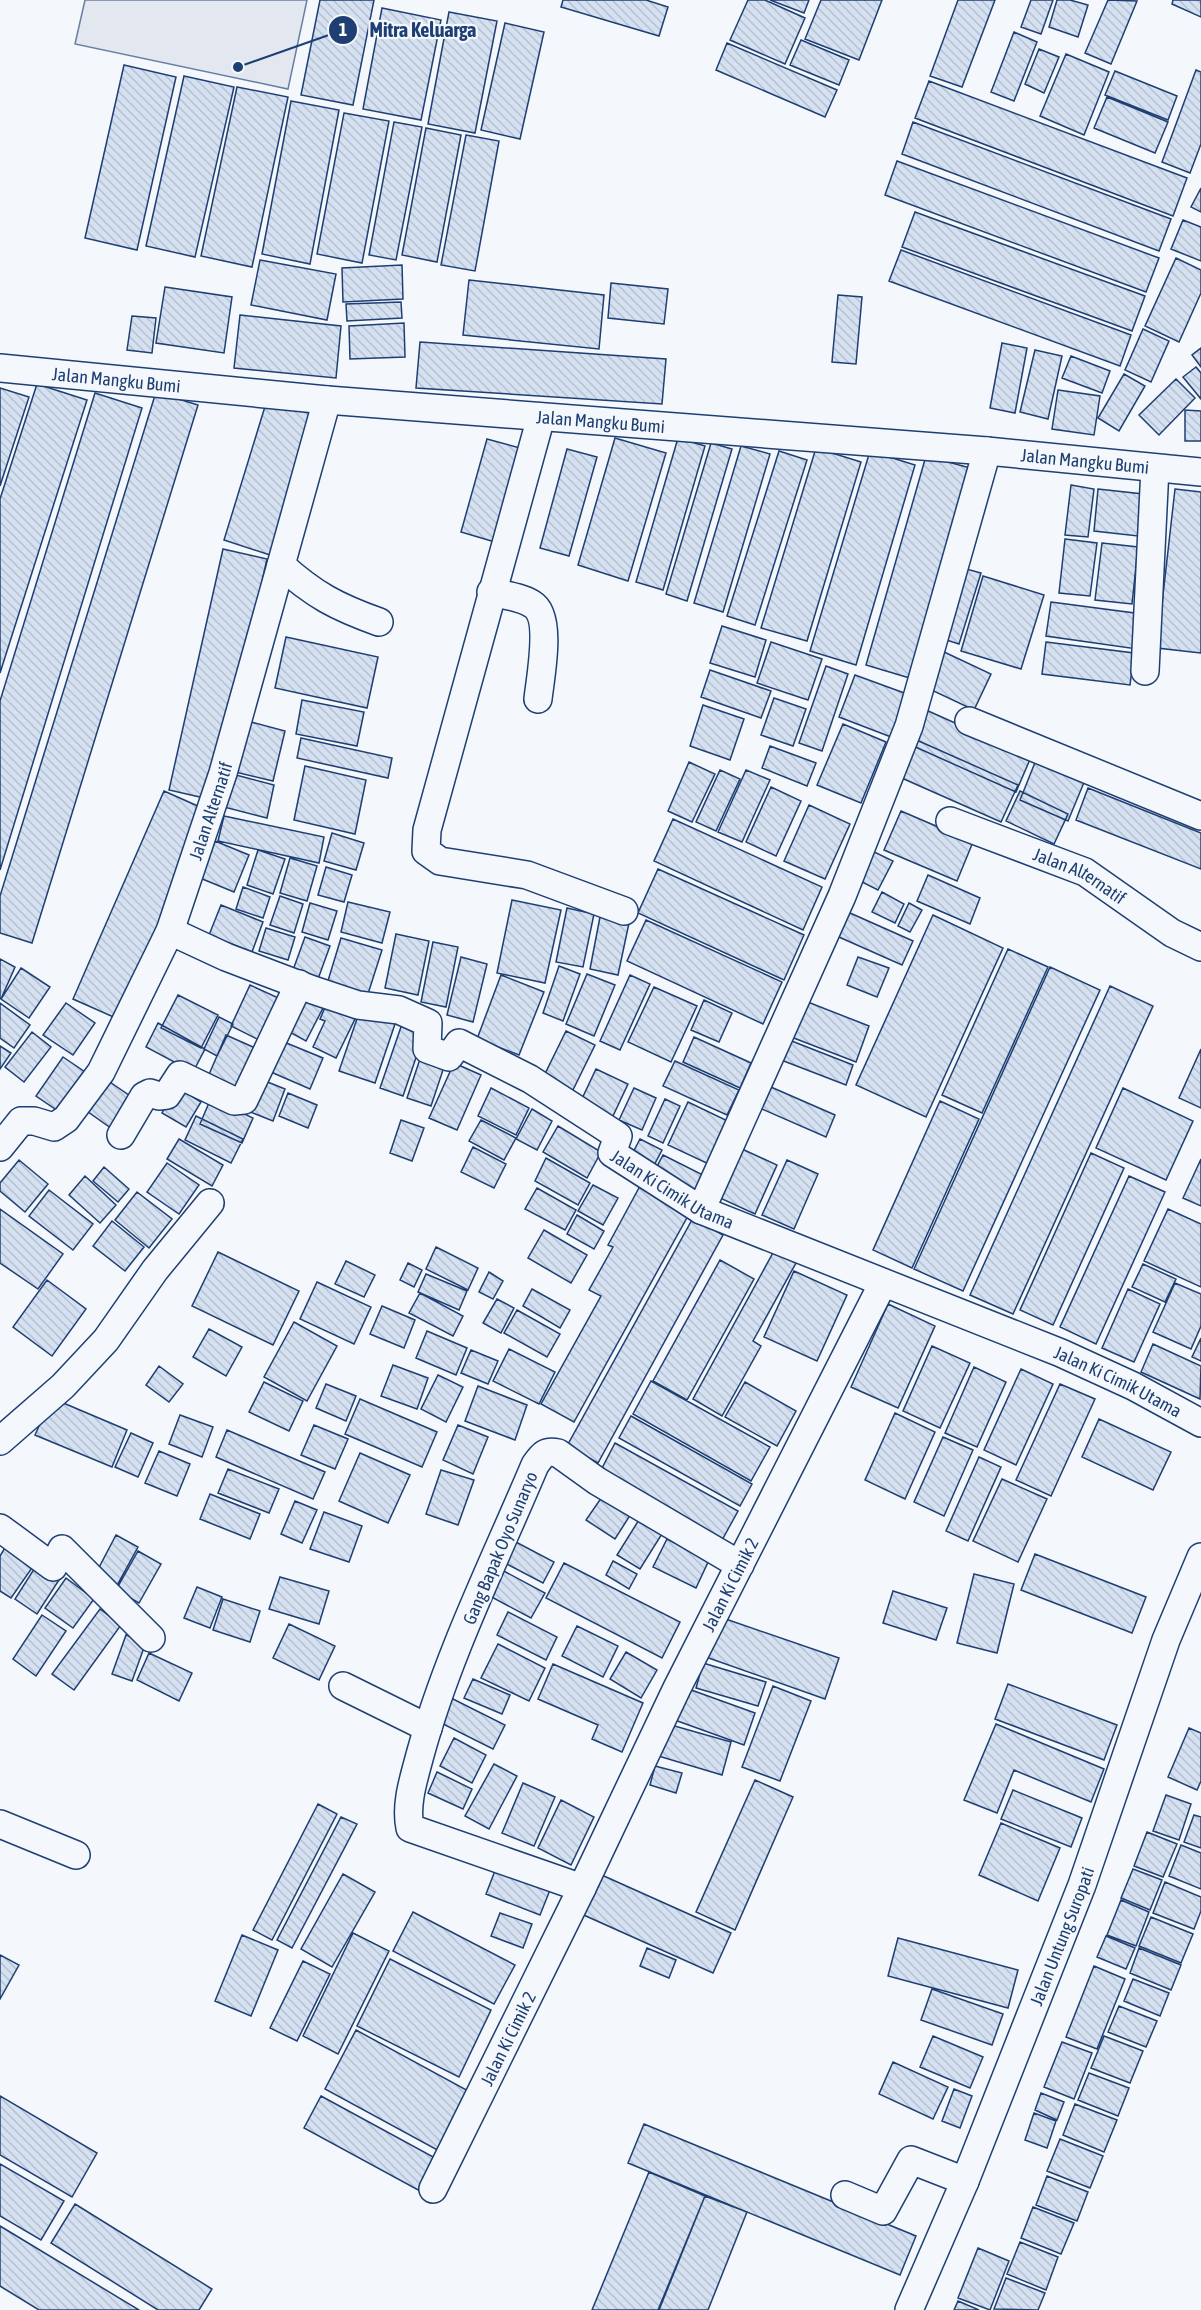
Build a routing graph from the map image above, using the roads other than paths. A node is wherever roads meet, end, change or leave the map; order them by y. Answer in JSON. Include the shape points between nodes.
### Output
{"nodes":[{"id":1,"x":0,"y":368,"type":"edge"},
{"id":2,"x":327,"y":400,"type":"junction"},
{"id":3,"x":541,"y":417,"type":"junction"},
{"id":4,"x":987,"y":451,"type":"junction"},
{"id":5,"x":1155,"y":468,"type":"junction"},
{"id":6,"x":1201,"y":472,"type":"edge"},
{"id":7,"x":281,"y":565,"type":"junction"},
{"id":8,"x":491,"y":592,"type":"junction"},
{"id":9,"x":379,"y":621,"type":"dead end"},
{"id":10,"x":1144,"y":671,"type":"dead end"},
{"id":11,"x":538,"y":699,"type":"dead end"},
{"id":12,"x":969,"y":721,"type":"dead end"},
{"id":13,"x":1201,"y":816,"type":"edge"},
{"id":14,"x":950,"y":821,"type":"dead end"},
{"id":15,"x":624,"y":911,"type":"dead end"},
{"id":16,"x":170,"y":931,"type":"junction"},
{"id":17,"x":1201,"y":948,"type":"edge"},
{"id":18,"x":299,"y":984,"type":"junction"},
{"id":19,"x":121,"y":1135,"type":"dead end"},
{"id":20,"x":0,"y":1147,"type":"edge"},
{"id":21,"x":210,"y":1203,"type":"dead end"},
{"id":22,"x":701,"y":1210,"type":"junction"},
{"id":23,"x":883,"y":1283,"type":"junction"},
{"id":24,"x":1201,"y":1424,"type":"edge"},
{"id":25,"x":0,"y":1441,"type":"edge"},
{"id":26,"x":0,"y":1528,"type":"edge"},
{"id":27,"x":1201,"y":1557,"type":"edge"},
{"id":28,"x":740,"y":1565,"type":"junction"},
{"id":29,"x":151,"y":1638,"type":"dead end"},
{"id":30,"x":343,"y":1686,"type":"dead end"},
{"id":31,"x":428,"y":1728,"type":"junction"},
{"id":32,"x":0,"y":1824,"type":"edge"},
{"id":33,"x":76,"y":1855,"type":"dead end"},
{"id":34,"x":582,"y":1888,"type":"junction"},
{"id":35,"x":965,"y":2181,"type":"junction"},
{"id":36,"x":433,"y":2189,"type":"dead end"},
{"id":37,"x":845,"y":2195,"type":"dead end"},
{"id":38,"x":909,"y":2310,"type":"edge"}],
"edges":[{"from":1,"to":2,"type":"street","name":"Jalan Mangku Bumi"},
{"from":2,"to":3,"type":"street","name":"Jalan Mangku Bumi"},
{"from":2,"to":7,"type":"street","name":"Jalan Alternatif"},
{"from":3,"to":4,"type":"street","name":"Jalan Mangku Bumi"},
{"from":3,"to":8,"type":"street"},
{"from":4,"to":5,"type":"street","name":"Jalan Mangku Bumi"},
{"from":4,"to":22,"type":"street","via":[[909,726],[842,896]]},
{"from":5,"to":6,"type":"street","name":"Jalan Mangku Bumi"},
{"from":5,"to":10,"type":"street"},
{"from":7,"to":9,"type":"street","via":[[305,587],[333,604]]},
{"from":7,"to":16,"type":"street","name":"Jalan Alternatif","via":[[223,773]]},
{"from":8,"to":11,"type":"street","via":[[532,603],[540,612],[544,638]]},
{"from":8,"to":15,"type":"street","via":[[427,830],[426,851],[440,861],[527,875]]},
{"from":12,"to":13,"type":"street"},
{"from":14,"to":17,"type":"street","name":"Jalan Alternatif","via":[[1085,872],[1172,933]]},
{"from":16,"to":18,"type":"street","name":"Jalan Ki Cimik Utama"},
{"from":16,"to":20,"type":"street","name":"Jalan Alternatif","via":[[101,1072],[66,1119],[54,1127],[21,1121]]},
{"from":18,"to":19,"type":"street","via":[[244,1100],[234,1101],[180,1075],[167,1095],[144,1096]]},
{"from":18,"to":22,"type":"street","name":"Jalan Ki Cimik Utama","via":[[358,1005],[399,1010],[428,1023],[427,1049],[449,1058],[459,1043],[530,1079],[618,1137],[612,1153]]},
{"from":21,"to":25,"type":"street","via":[[155,1270],[106,1340],[63,1386]]},
{"from":22,"to":23,"type":"street","name":"Jalan Ki Cimik Utama"},
{"from":23,"to":24,"type":"street","name":"Jalan Ki Cimik Utama","via":[[1061,1353],[1133,1386]]},
{"from":23,"to":28,"type":"street","name":"Jalan Ki Cimik 2"},
{"from":26,"to":29,"type":"street","via":[[53,1567],[62,1549]]},
{"from":27,"to":35,"type":"street","name":"Jalan Untung Suropati","via":[[1166,1640],[1082,1885]]},
{"from":28,"to":31,"type":"street","name":"Gang Bapak Oyo Sunaryo","via":[[597,1481],[558,1453],[543,1454],[500,1544]]},
{"from":28,"to":34,"type":"street","name":"Jalan Ki Cimik 2"},
{"from":30,"to":31,"type":"street"},
{"from":31,"to":34,"type":"street","name":"Gang Bapak Oyo Sunaryo","via":[[412,1788],[410,1828]]},
{"from":32,"to":33,"type":"street"},
{"from":34,"to":36,"type":"street","name":"Jalan Ki Cimik 2"},
{"from":35,"to":37,"type":"street","via":[[910,2160],[883,2211]]},
{"from":35,"to":38,"type":"street","name":"Jalan Untung Suropati"}]}
